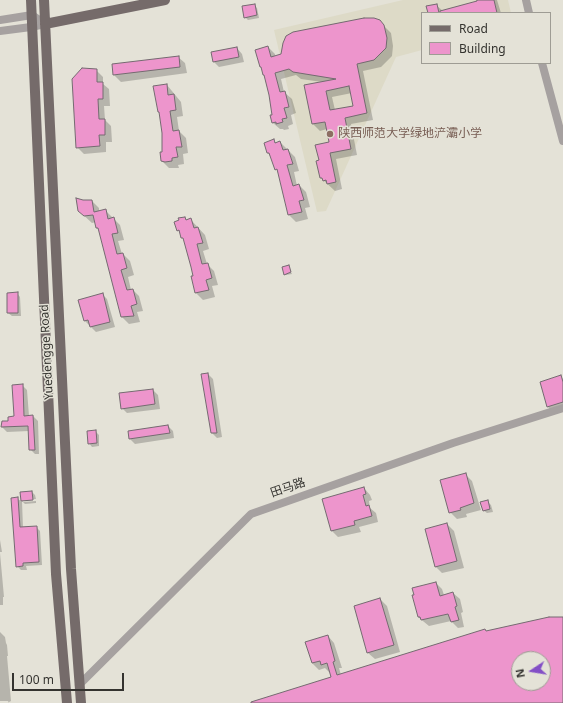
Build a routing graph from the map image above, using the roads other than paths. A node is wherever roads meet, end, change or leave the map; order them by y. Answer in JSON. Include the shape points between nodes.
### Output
{"nodes":[{"id":1,"x":31,"y":0,"type":"edge"},
{"id":2,"x":44,"y":0,"type":"edge"},
{"id":3,"x":165,"y":0,"type":"edge"},
{"id":4,"x":526,"y":0,"type":"edge"},
{"id":5,"x":529,"y":12,"type":"edge"},
{"id":6,"x":32,"y":15,"type":"junction"},
{"id":7,"x":0,"y":20,"type":"edge"},
{"id":8,"x":45,"y":24,"type":"junction"},
{"id":9,"x":31,"y":27,"type":"junction"},
{"id":10,"x":0,"y":31,"type":"edge"},
{"id":11,"x":542,"y":64,"type":"edge"},
{"id":12,"x":563,"y":141,"type":"edge"},
{"id":13,"x":563,"y":408,"type":"edge"},
{"id":14,"x":79,"y":685,"type":"junction"},
{"id":15,"x":66,"y":703,"type":"edge"},
{"id":16,"x":81,"y":703,"type":"edge"}],
"edges":[{"from":1,"to":6,"type":"main road","name":"Yuedengge Road"},
{"from":2,"to":8,"type":"main road","name":"Yuedengge Road"},
{"from":3,"to":8,"type":"main road"},
{"from":4,"to":5,"type":"street"},
{"from":6,"to":7,"type":"street"},
{"from":6,"to":8,"type":"street"},
{"from":6,"to":9,"type":"main road","name":"Yuedengge Road"},
{"from":8,"to":9,"type":"street"},
{"from":8,"to":14,"type":"main road","name":"Yuedengge Road","via":[[70,569]]},
{"from":9,"to":10,"type":"street"},
{"from":9,"to":15,"type":"main road","name":"Yuedengge Road","via":[[56,574]]},
{"from":11,"to":12,"type":"street"},
{"from":13,"to":14,"type":"street","name":"田马路","via":[[453,443],[251,514]]},
{"from":14,"to":16,"type":"main road","name":"Yuedengge Road"}]}
